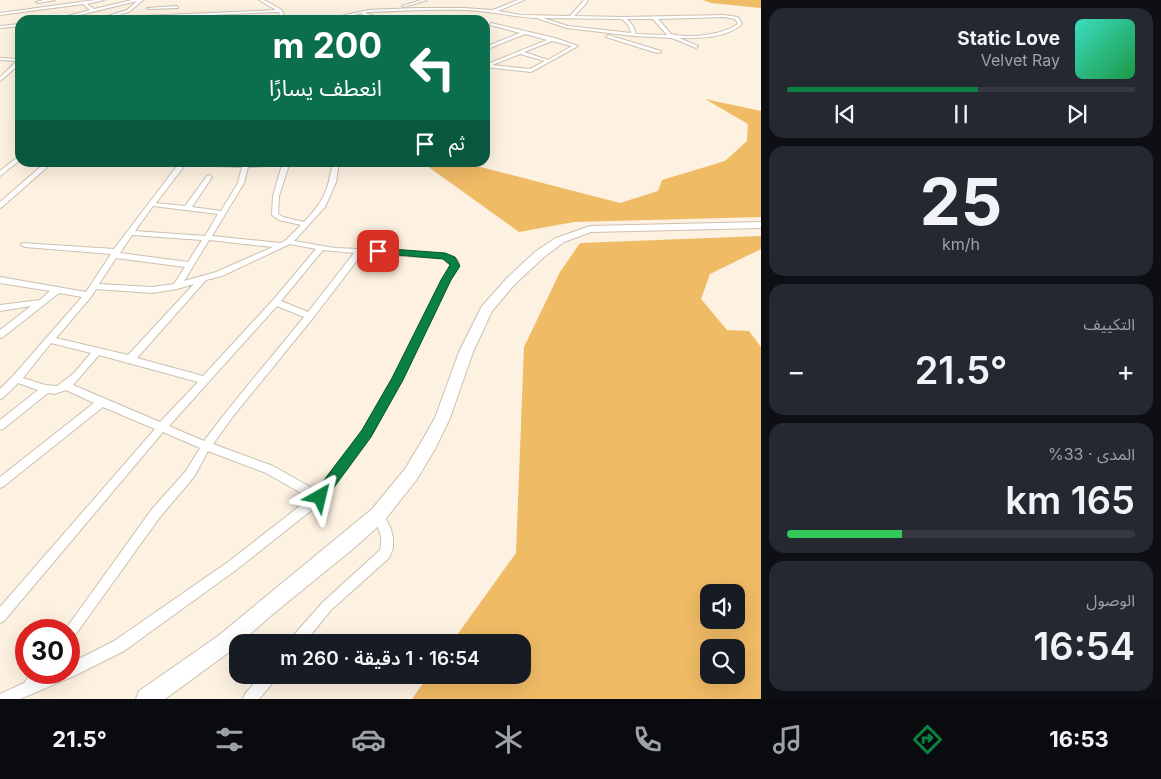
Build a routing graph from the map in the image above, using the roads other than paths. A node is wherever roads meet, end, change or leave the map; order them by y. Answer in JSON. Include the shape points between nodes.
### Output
{"nodes":[{"id":1,"x":53,"y":0,"type":"edge"},
{"id":2,"x":102,"y":0,"type":"edge"},
{"id":3,"x":139,"y":0,"type":"edge"},
{"id":4,"x":156,"y":0,"type":"edge"},
{"id":5,"x":177,"y":0,"type":"edge"},
{"id":6,"x":261,"y":0,"type":"edge"},
{"id":7,"x":425,"y":0,"type":"edge"},
{"id":8,"x":522,"y":0,"type":"edge"},
{"id":9,"x":586,"y":0,"type":"edge"},
{"id":10,"x":37,"y":1,"type":"edge"},
{"id":11,"x":84,"y":3,"type":"junction"},
{"id":12,"x":177,"y":7,"type":"junction"},
{"id":13,"x":48,"y":8,"type":"junction"},
{"id":14,"x":149,"y":8,"type":"junction"},
{"id":15,"x":93,"y":10,"type":"junction"},
{"id":16,"x":386,"y":10,"type":"junction"},
{"id":17,"x":128,"y":11,"type":"junction"},
{"id":18,"x":493,"y":11,"type":"junction"},
{"id":19,"x":281,"y":12,"type":"junction"},
{"id":20,"x":356,"y":13,"type":"junction"},
{"id":21,"x":501,"y":13,"type":"junction"},
{"id":22,"x":0,"y":14,"type":"edge"},
{"id":23,"x":74,"y":15,"type":"edge"},
{"id":24,"x":114,"y":15,"type":"edge"},
{"id":25,"x":123,"y":15,"type":"edge"},
{"id":26,"x":144,"y":15,"type":"edge"},
{"id":27,"x":176,"y":15,"type":"edge"},
{"id":28,"x":228,"y":15,"type":"edge"},
{"id":29,"x":282,"y":15,"type":"edge"},
{"id":30,"x":348,"y":15,"type":"edge"},
{"id":31,"x":364,"y":15,"type":"edge"},
{"id":32,"x":538,"y":16,"type":"junction"},
{"id":33,"x":571,"y":17,"type":"junction"},
{"id":34,"x":624,"y":18,"type":"junction"},
{"id":35,"x":656,"y":18,"type":"junction"},
{"id":36,"x":491,"y":24,"type":"joint"},
{"id":37,"x":15,"y":26,"type":"edge"},
{"id":38,"x":0,"y":27,"type":"edge"},
{"id":39,"x":526,"y":32,"type":"junction"},
{"id":40,"x":596,"y":32,"type":"junction"},
{"id":41,"x":634,"y":35,"type":"junction"},
{"id":42,"x":669,"y":36,"type":"junction"},
{"id":43,"x":553,"y":39,"type":"junction"},
{"id":44,"x":490,"y":44,"type":"edge"},
{"id":45,"x":493,"y":45,"type":"junction"},
{"id":46,"x":490,"y":46,"type":"edge"},
{"id":47,"x":696,"y":47,"type":"dead end"},
{"id":48,"x":659,"y":52,"type":"dead end"},
{"id":49,"x":522,"y":53,"type":"junction"},
{"id":50,"x":0,"y":59,"type":"edge"},
{"id":51,"x":15,"y":60,"type":"edge"},
{"id":52,"x":548,"y":61,"type":"junction"},
{"id":53,"x":490,"y":64,"type":"edge"},
{"id":54,"x":15,"y":66,"type":"edge"},
{"id":55,"x":490,"y":67,"type":"edge"},
{"id":56,"x":1,"y":79,"type":"edge"},
{"id":57,"x":15,"y":161,"type":"edge"},
{"id":58,"x":44,"y":167,"type":"edge"},
{"id":59,"x":181,"y":167,"type":"edge"},
{"id":60,"x":245,"y":167,"type":"edge"},
{"id":61,"x":285,"y":167,"type":"edge"},
{"id":62,"x":335,"y":167,"type":"edge"},
{"id":63,"x":0,"y":174,"type":"edge"},
{"id":64,"x":209,"y":177,"type":"dead end"},
{"id":65,"x":151,"y":204,"type":"junction"},
{"id":66,"x":0,"y":206,"type":"edge"},
{"id":67,"x":187,"y":209,"type":"junction"},
{"id":68,"x":223,"y":213,"type":"junction"},
{"id":69,"x":306,"y":224,"type":"junction"},
{"id":70,"x":761,"y":225,"type":"edge"},
{"id":71,"x":130,"y":233,"type":"junction"},
{"id":72,"x":207,"y":238,"type":"junction"},
{"id":73,"x":285,"y":244,"type":"junction"},
{"id":74,"x":25,"y":246,"type":"dead end"},
{"id":75,"x":322,"y":247,"type":"junction"},
{"id":76,"x":361,"y":250,"type":"junction"},
{"id":77,"x":116,"y":254,"type":"junction"},
{"id":78,"x":189,"y":265,"type":"junction"},
{"id":79,"x":0,"y":280,"type":"edge"},
{"id":80,"x":202,"y":280,"type":"junction"},
{"id":81,"x":94,"y":286,"type":"junction"},
{"id":82,"x":176,"y":286,"type":"junction"},
{"id":83,"x":57,"y":290,"type":"junction"},
{"id":84,"x":88,"y":296,"type":"junction"},
{"id":85,"x":42,"y":302,"type":"junction"},
{"id":86,"x":276,"y":302,"type":"junction"},
{"id":87,"x":0,"y":308,"type":"edge"},
{"id":88,"x":310,"y":316,"type":"junction"},
{"id":89,"x":0,"y":335,"type":"edge"},
{"id":90,"x":50,"y":340,"type":"junction"},
{"id":91,"x":97,"y":352,"type":"junction"},
{"id":92,"x":130,"y":359,"type":"junction"},
{"id":93,"x":16,"y":379,"type":"junction"},
{"id":94,"x":204,"y":380,"type":"junction"},
{"id":95,"x":66,"y":386,"type":"junction"},
{"id":96,"x":46,"y":389,"type":"junction"},
{"id":97,"x":1,"y":392,"type":"edge"},
{"id":98,"x":102,"y":402,"type":"junction"},
{"id":99,"x":0,"y":426,"type":"edge"},
{"id":100,"x":162,"y":427,"type":"junction"},
{"id":101,"x":206,"y":446,"type":"junction"},
{"id":102,"x":0,"y":483,"type":"edge"},
{"id":103,"x":320,"y":497,"type":"junction"},
{"id":104,"x":378,"y":515,"type":"junction"},
{"id":105,"x":0,"y":617,"type":"edge"},
{"id":106,"x":80,"y":619,"type":"edge"},
{"id":107,"x":304,"y":634,"type":"edge"},
{"id":108,"x":80,"y":665,"type":"edge"},
{"id":109,"x":32,"y":684,"type":"edge"},
{"id":110,"x":42,"y":684,"type":"edge"},
{"id":111,"x":262,"y":684,"type":"edge"},
{"id":112,"x":24,"y":694,"type":"edge"},
{"id":113,"x":5,"y":699,"type":"edge"},
{"id":114,"x":147,"y":699,"type":"edge"},
{"id":115,"x":250,"y":699,"type":"edge"}],
"edges":[{"from":1,"to":10,"type":"street"},
{"from":2,"to":11,"type":"street"},
{"from":3,"to":15,"type":"street"},
{"from":3,"to":17,"type":"street"},
{"from":4,"to":14,"type":"street"},
{"from":5,"to":12,"type":"street"},
{"from":6,"to":19,"type":"street"},
{"from":7,"to":16,"type":"street"},
{"from":8,"to":18,"type":"street"},
{"from":9,"to":33,"type":"street"},
{"from":10,"to":13,"type":"street"},
{"from":11,"to":13,"type":"street"},
{"from":11,"to":15,"type":"street"},
{"from":12,"to":14,"type":"street"},
{"from":12,"to":27,"type":"street"},
{"from":13,"to":22,"type":"street"},
{"from":14,"to":26,"type":"street"},
{"from":15,"to":23,"type":"street"},
{"from":16,"to":18,"type":"street"},
{"from":16,"to":20,"type":"street"},
{"from":17,"to":24,"type":"street"},
{"from":17,"to":25,"type":"street"},
{"from":18,"to":21,"type":"street"},
{"from":19,"to":28,"type":"street"},
{"from":19,"to":29,"type":"street"},
{"from":20,"to":30,"type":"street"},
{"from":20,"to":31,"type":"street"},
{"from":21,"to":32,"type":"street"},
{"from":21,"to":36,"type":"street"},
{"from":32,"to":33,"type":"street"},
{"from":32,"to":40,"type":"street","via":[[555,24]]},
{"from":33,"to":34,"type":"street"},
{"from":34,"to":35,"type":"street"},
{"from":34,"to":41,"type":"street"},
{"from":35,"to":42,"type":"street"},
{"from":35,"to":42,"type":"street","via":[[724,16],[737,18],[740,24],[714,35]]},
{"from":36,"to":39,"type":"street"},
{"from":37,"to":38,"type":"street"},
{"from":39,"to":43,"type":"street"},
{"from":39,"to":45,"type":"street"},
{"from":40,"to":41,"type":"street"},
{"from":40,"to":48,"type":"street"},
{"from":41,"to":42,"type":"street"},
{"from":42,"to":47,"type":"street"},
{"from":43,"to":49,"type":"street"},
{"from":43,"to":52,"type":"street","via":[[576,46]]},
{"from":44,"to":45,"type":"street"},
{"from":45,"to":46,"type":"street"},
{"from":49,"to":52,"type":"street"},
{"from":49,"to":53,"type":"street"},
{"from":50,"to":51,"type":"street"},
{"from":52,"to":55,"type":"street","via":[[530,71]]},
{"from":54,"to":56,"type":"street"},
{"from":57,"to":63,"type":"street"},
{"from":58,"to":66,"type":"street"},
{"from":59,"to":65,"type":"street"},
{"from":60,"to":68,"type":"street","via":[[241,183]]},
{"from":61,"to":69,"type":"street","via":[[276,196],[275,215],[281,220]]},
{"from":62,"to":69,"type":"street","via":[[328,196]]},
{"from":64,"to":67,"type":"street"},
{"from":65,"to":67,"type":"street"},
{"from":65,"to":71,"type":"street"},
{"from":67,"to":68,"type":"street"},
{"from":68,"to":72,"type":"street"},
{"from":69,"to":73,"type":"street"},
{"from":70,"to":104,"type":"main road","via":[[597,228],[552,244],[511,282],[488,309],[466,352],[430,444]]},
{"from":71,"to":72,"type":"street"},
{"from":71,"to":77,"type":"street"},
{"from":72,"to":73,"type":"street"},
{"from":72,"to":78,"type":"street"},
{"from":73,"to":75,"type":"street"},
{"from":73,"to":80,"type":"street"},
{"from":74,"to":77,"type":"street"},
{"from":75,"to":76,"type":"street"},
{"from":75,"to":86,"type":"street"},
{"from":76,"to":88,"type":"street"},
{"from":76,"to":103,"type":"street","via":[[445,256],[455,266],[367,434]]},
{"from":77,"to":78,"type":"street"},
{"from":77,"to":81,"type":"street"},
{"from":78,"to":82,"type":"street"},
{"from":79,"to":83,"type":"street"},
{"from":80,"to":82,"type":"street"},
{"from":80,"to":92,"type":"street"},
{"from":81,"to":82,"type":"street","via":[[152,290]]},
{"from":81,"to":84,"type":"street"},
{"from":83,"to":84,"type":"street"},
{"from":83,"to":85,"type":"street"},
{"from":84,"to":90,"type":"street"},
{"from":85,"to":87,"type":"street"},
{"from":85,"to":89,"type":"street"},
{"from":86,"to":88,"type":"street"},
{"from":86,"to":94,"type":"street"},
{"from":88,"to":101,"type":"street"},
{"from":90,"to":91,"type":"street"},
{"from":90,"to":93,"type":"street"},
{"from":91,"to":92,"type":"street"},
{"from":91,"to":95,"type":"street"},
{"from":92,"to":94,"type":"street"},
{"from":93,"to":96,"type":"street"},
{"from":93,"to":97,"type":"street"},
{"from":94,"to":100,"type":"street"},
{"from":95,"to":96,"type":"street"},
{"from":95,"to":98,"type":"street"},
{"from":96,"to":99,"type":"street"},
{"from":98,"to":100,"type":"street"},
{"from":98,"to":102,"type":"street"},
{"from":100,"to":101,"type":"street"},
{"from":100,"to":105,"type":"street"},
{"from":101,"to":103,"type":"street","via":[[269,469]]},
{"from":101,"to":106,"type":"street","via":[[190,474],[156,513]]},
{"from":103,"to":108,"type":"street","via":[[232,566],[119,646]]},
{"from":104,"to":107,"type":"street","via":[[388,535],[385,554],[327,606]]},
{"from":104,"to":114,"type":"main road","via":[[218,648]]},
{"from":109,"to":112,"type":"street"},
{"from":110,"to":112,"type":"street"},
{"from":111,"to":115,"type":"street"},
{"from":112,"to":113,"type":"street"}]}
